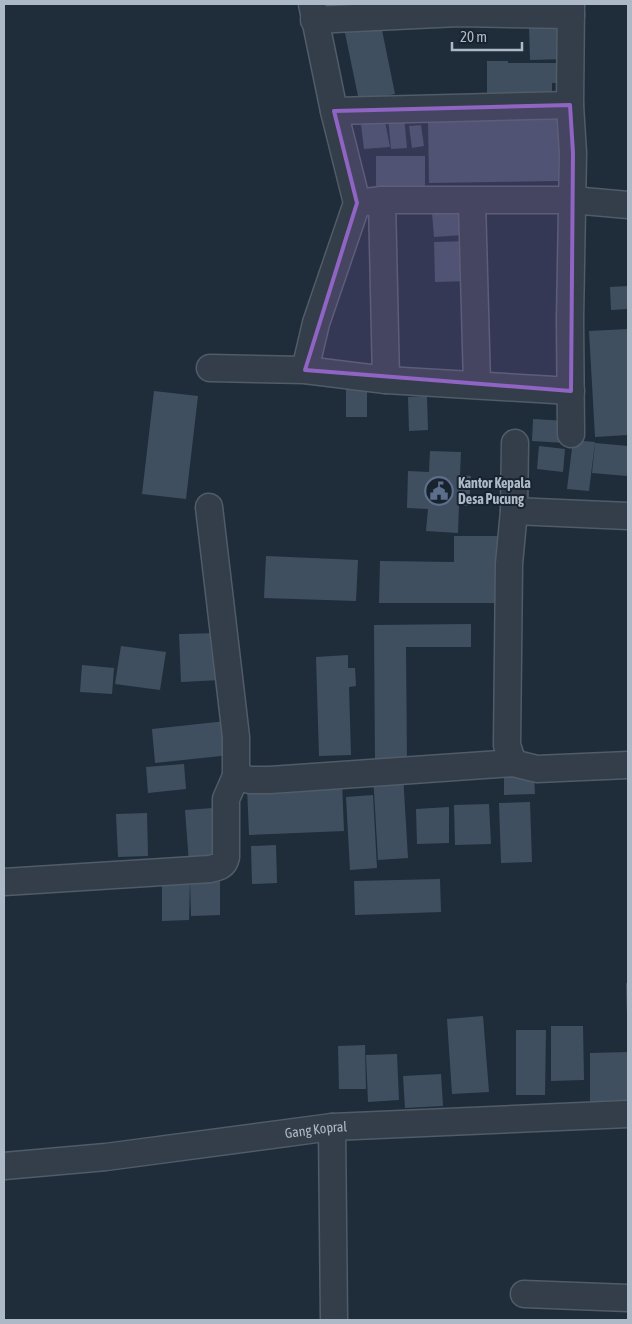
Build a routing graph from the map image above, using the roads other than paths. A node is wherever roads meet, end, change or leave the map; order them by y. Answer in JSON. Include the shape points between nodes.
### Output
{"nodes":[{"id":1,"x":458,"y":9,"type":"edge"},
{"id":2,"x":571,"y":9,"type":"edge"},
{"id":3,"x":313,"y":12,"type":"edge"},
{"id":4,"x":570,"y":105,"type":"junction"},
{"id":5,"x":334,"y":111,"type":"junction"},
{"id":6,"x":382,"y":200,"type":"junction"},
{"id":7,"x":572,"y":200,"type":"junction"},
{"id":8,"x":472,"y":201,"type":"junction"},
{"id":9,"x":357,"y":203,"type":"junction"},
{"id":10,"x":628,"y":205,"type":"edge"},
{"id":11,"x":210,"y":368,"type":"dead end"},
{"id":12,"x":305,"y":370,"type":"junction"},
{"id":13,"x":386,"y":380,"type":"junction"},
{"id":14,"x":477,"y":384,"type":"junction"},
{"id":15,"x":571,"y":391,"type":"junction"},
{"id":16,"x":571,"y":434,"type":"dead end"},
{"id":17,"x":515,"y":443,"type":"dead end"},
{"id":18,"x":209,"y":507,"type":"dead end"},
{"id":19,"x":514,"y":511,"type":"junction"},
{"id":20,"x":628,"y":516,"type":"edge"},
{"id":21,"x":513,"y":763,"type":"junction"},
{"id":22,"x":628,"y":765,"type":"edge"},
{"id":23,"x":236,"y":776,"type":"junction"},
{"id":24,"x":4,"y":882,"type":"edge"},
{"id":25,"x":628,"y":1114,"type":"edge"},
{"id":26,"x":332,"y":1127,"type":"junction"},
{"id":27,"x":4,"y":1166,"type":"edge"},
{"id":28,"x":524,"y":1294,"type":"dead end"},
{"id":29,"x":628,"y":1298,"type":"edge"},
{"id":30,"x":334,"y":1320,"type":"edge"}],
"edges":[{"from":1,"to":2,"type":"street"},
{"from":1,"to":3,"type":"street"},
{"from":2,"to":4,"type":"street"},
{"from":3,"to":5,"type":"street"},
{"from":4,"to":5,"type":"street"},
{"from":4,"to":7,"type":"street"},
{"from":5,"to":9,"type":"street"},
{"from":6,"to":8,"type":"street"},
{"from":6,"to":9,"type":"street"},
{"from":6,"to":13,"type":"street"},
{"from":7,"to":8,"type":"street"},
{"from":7,"to":10,"type":"street"},
{"from":7,"to":15,"type":"street"},
{"from":8,"to":14,"type":"street"},
{"from":9,"to":12,"type":"street","via":[[316,323]]},
{"from":11,"to":12,"type":"street"},
{"from":12,"to":13,"type":"street"},
{"from":13,"to":14,"type":"street"},
{"from":14,"to":15,"type":"street"},
{"from":15,"to":16,"type":"street"},
{"from":17,"to":19,"type":"street"},
{"from":18,"to":23,"type":"street","via":[[236,736]]},
{"from":19,"to":20,"type":"street"},
{"from":19,"to":21,"type":"street","via":[[509,564],[507,745]]},
{"from":21,"to":22,"type":"street","via":[[537,769]]},
{"from":21,"to":23,"type":"street","via":[[270,780]]},
{"from":23,"to":24,"type":"street","via":[[226,800],[226,857],[220,866]]},
{"from":25,"to":26,"type":"street","name":"Gang Kopral"},
{"from":26,"to":27,"type":"street","name":"Gang Kopral","via":[[106,1157]]},
{"from":26,"to":30,"type":"street"},
{"from":28,"to":29,"type":"street"}]}
